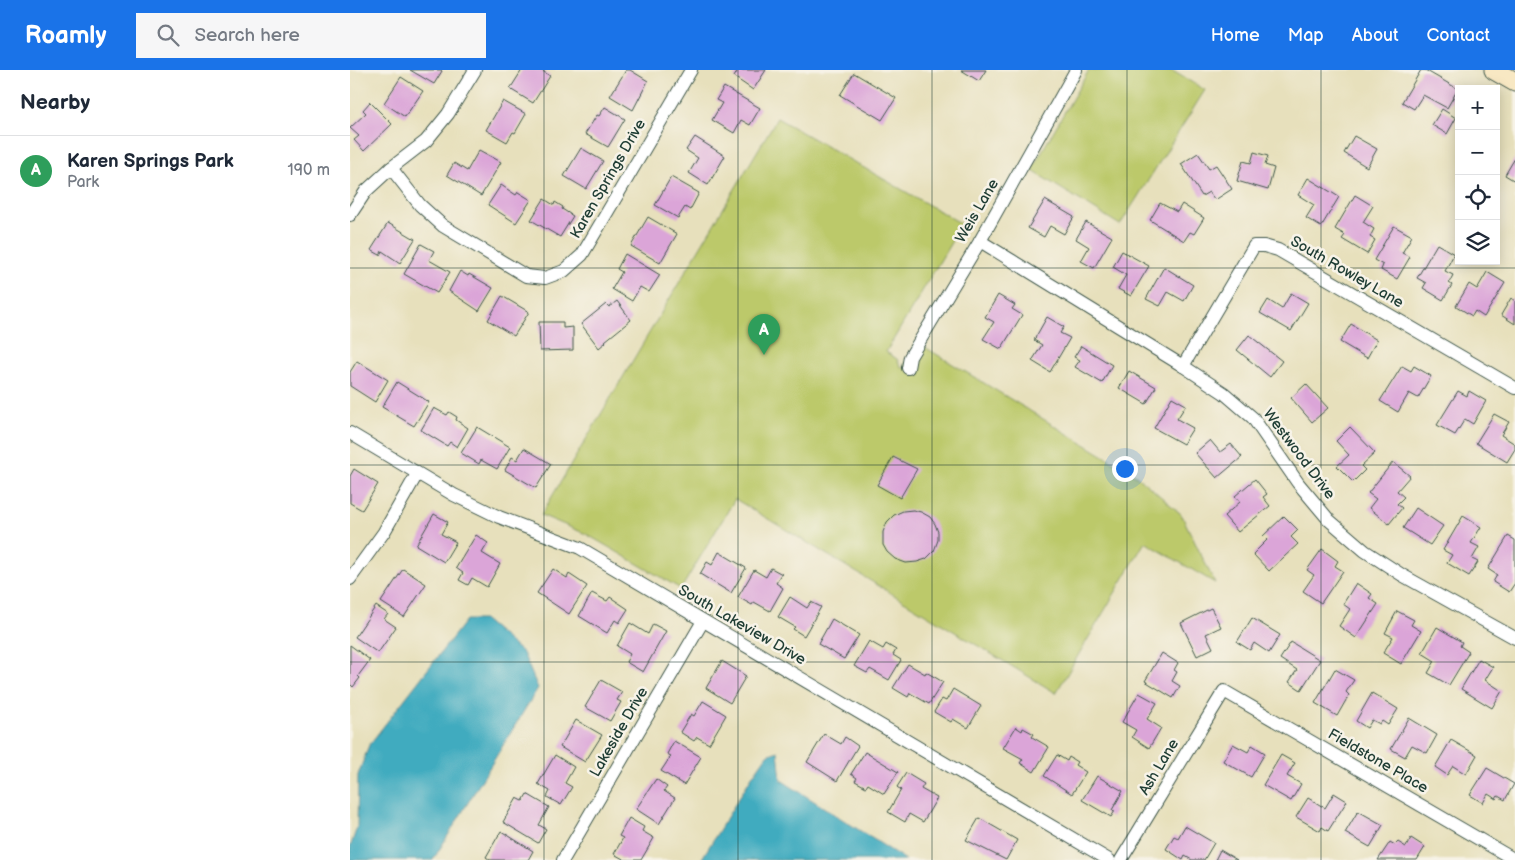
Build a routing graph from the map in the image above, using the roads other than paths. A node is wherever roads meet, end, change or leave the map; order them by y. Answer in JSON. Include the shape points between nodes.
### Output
{"nodes":[{"id":1,"x":475,"y":70,"type":"edge"},
{"id":2,"x":691,"y":70,"type":"edge"},
{"id":3,"x":1076,"y":70,"type":"edge"},
{"id":4,"x":1494,"y":70,"type":"edge"},
{"id":5,"x":1515,"y":82,"type":"edge"},
{"id":6,"x":391,"y":168,"type":"junction"},
{"id":7,"x":350,"y":215,"type":"edge"},
{"id":8,"x":980,"y":241,"type":"junction"},
{"id":9,"x":1183,"y":366,"type":"junction"},
{"id":10,"x":908,"y":368,"type":"dead end"},
{"id":11,"x":1515,"y":388,"type":"edge"},
{"id":12,"x":350,"y":433,"type":"edge"},
{"id":13,"x":417,"y":474,"type":"junction"},
{"id":14,"x":350,"y":579,"type":"edge"},
{"id":15,"x":703,"y":621,"type":"junction"},
{"id":16,"x":1515,"y":638,"type":"edge"},
{"id":17,"x":1224,"y":691,"type":"joint"},
{"id":18,"x":563,"y":860,"type":"edge"},
{"id":19,"x":1109,"y":860,"type":"edge"},
{"id":20,"x":1121,"y":860,"type":"edge"},
{"id":21,"x":1515,"y":860,"type":"edge"}],
"edges":[{"from":1,"to":6,"type":"street","via":[[448,114],[426,141]]},
{"from":2,"to":6,"type":"street","name":"Karen Springs Drive","via":[[582,255],[564,271],[545,278],[526,276],[443,226],[420,205]]},
{"from":3,"to":8,"type":"street","name":"Weis Lane"},
{"from":4,"to":5,"type":"street"},
{"from":6,"to":7,"type":"street","via":[[366,191]]},
{"from":8,"to":9,"type":"street","name":"Westwood Drive"},
{"from":8,"to":10,"type":"street","name":"Weis Lane","via":[[910,357]]},
{"from":9,"to":11,"type":"street","name":"South Rowley Lane","via":[[1254,246],[1264,246],[1278,250]]},
{"from":9,"to":16,"type":"street","name":"Westwood Drive","via":[[1224,393],[1253,418],[1298,483],[1329,520],[1365,551]]},
{"from":12,"to":13,"type":"street","name":"South Lakeview Drive"},
{"from":13,"to":14,"type":"street","via":[[384,532]]},
{"from":13,"to":15,"type":"street","name":"South Lakeview Drive","via":[[499,517],[580,548]]},
{"from":15,"to":18,"type":"street","name":"Lakeside Drive"},
{"from":15,"to":19,"type":"street","name":"South Lakeview Drive"},
{"from":17,"to":20,"type":"street","name":"Ash Lane"},
{"from":17,"to":21,"type":"street","name":"Fieldstone Place"}]}
